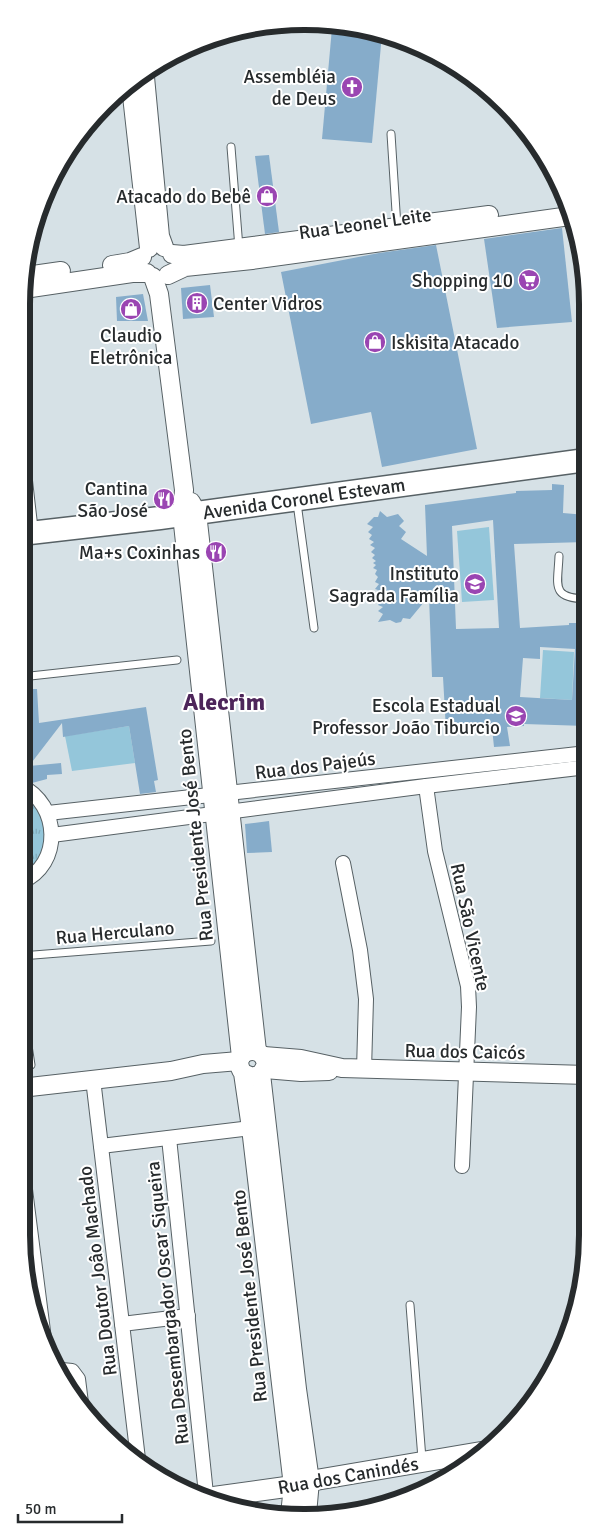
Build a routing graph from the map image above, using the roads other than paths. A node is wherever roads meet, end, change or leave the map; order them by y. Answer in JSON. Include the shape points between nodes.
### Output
{"nodes":[{"id":1,"x":145,"y":81,"type":"edge"},
{"id":2,"x":132,"y":92,"type":"edge"},
{"id":3,"x":391,"y":134,"type":"dead end"},
{"id":4,"x":231,"y":147,"type":"dead end"},
{"id":5,"x":562,"y":212,"type":"edge"},
{"id":6,"x":449,"y":227,"type":"junction"},
{"id":7,"x":397,"y":228,"type":"junction"},
{"id":8,"x":334,"y":243,"type":"junction"},
{"id":9,"x":239,"y":248,"type":"junction"},
{"id":10,"x":158,"y":267,"type":"junction"},
{"id":11,"x":32,"y":275,"type":"edge"},
{"id":12,"x":31,"y":288,"type":"edge"},
{"id":13,"x":579,"y":461,"type":"edge"},
{"id":14,"x":297,"y":500,"type":"junction"},
{"id":15,"x":190,"y":514,"type":"junction"},
{"id":16,"x":30,"y":533,"type":"edge"},
{"id":17,"x":558,"y":556,"type":"dead end"},
{"id":18,"x":579,"y":599,"type":"edge"},
{"id":19,"x":314,"y":628,"type":"dead end"},
{"id":20,"x":177,"y":660,"type":"dead end"},
{"id":21,"x":30,"y":676,"type":"edge"},
{"id":22,"x":579,"y":754,"type":"edge"},
{"id":23,"x":579,"y":768,"type":"edge"},
{"id":24,"x":426,"y":786,"type":"junction"},
{"id":25,"x":30,"y":790,"type":"edge"},
{"id":26,"x":219,"y":794,"type":"junction"},
{"id":27,"x":222,"y":813,"type":"junction"},
{"id":28,"x":48,"y":814,"type":"junction"},
{"id":29,"x":52,"y":835,"type":"junction"},
{"id":30,"x":343,"y":863,"type":"dead end"},
{"id":31,"x":30,"y":876,"type":"edge"},
{"id":32,"x":211,"y":941,"type":"dead end"},
{"id":33,"x":30,"y":955,"type":"edge"},
{"id":34,"x":30,"y":1058,"type":"edge"},
{"id":35,"x":251,"y":1064,"type":"junction"},
{"id":36,"x":31,"y":1065,"type":"dead end"},
{"id":37,"x":364,"y":1070,"type":"junction"},
{"id":38,"x":467,"y":1072,"type":"junction"},
{"id":39,"x":579,"y":1075,"type":"edge"},
{"id":40,"x":93,"y":1079,"type":"junction"},
{"id":41,"x":30,"y":1087,"type":"edge"},
{"id":42,"x":251,"y":1128,"type":"junction"},
{"id":43,"x":169,"y":1138,"type":"junction"},
{"id":44,"x":101,"y":1146,"type":"junction"},
{"id":45,"x":462,"y":1166,"type":"dead end"},
{"id":46,"x":266,"y":1184,"type":"junction"},
{"id":47,"x":30,"y":1229,"type":"edge"},
{"id":48,"x":410,"y":1306,"type":"dead end"},
{"id":49,"x":40,"y":1310,"type":"edge"},
{"id":50,"x":188,"y":1316,"type":"junction"},
{"id":51,"x":122,"y":1324,"type":"junction"},
{"id":52,"x":66,"y":1370,"type":"edge"},
{"id":53,"x":79,"y":1391,"type":"edge"},
{"id":54,"x":137,"y":1452,"type":"edge"},
{"id":55,"x":469,"y":1454,"type":"edge"},
{"id":56,"x":422,"y":1462,"type":"junction"},
{"id":57,"x":301,"y":1483,"type":"junction"},
{"id":58,"x":206,"y":1490,"type":"edge"},
{"id":59,"x":221,"y":1496,"type":"edge"},
{"id":60,"x":292,"y":1508,"type":"edge"},
{"id":61,"x":306,"y":1509,"type":"edge"}],
"edges":[{"from":1,"to":10,"type":"street","name":"Rua Presidente José Bento","via":[[160,236]]},
{"from":2,"to":10,"type":"street","name":"Rua Presidente José Bento"},
{"from":3,"to":7,"type":"lane"},
{"from":4,"to":9,"type":"lane"},
{"from":5,"to":6,"type":"street","name":"Rua Leonel Leite"},
{"from":6,"to":7,"type":"street","name":"Rua Leonel Leite"},
{"from":6,"to":8,"type":"street","name":"Rua Leonel Leite"},
{"from":7,"to":8,"type":"street","name":"Rua Leonel Leite"},
{"from":8,"to":9,"type":"street","name":"Rua Leonel Leite"},
{"from":8,"to":10,"type":"street","name":"Rua Leonel Leite","via":[[185,267]]},
{"from":9,"to":10,"type":"street","name":"Rua Leonel Leite","via":[[184,255]]},
{"from":10,"to":11,"type":"street","via":[[130,262]]},
{"from":10,"to":12,"type":"street"},
{"from":10,"to":15,"type":"street","name":"Rua Presidente José Bento","via":[[184,490]]},
{"from":13,"to":14,"type":"main road","name":"Avenida Coronel Estevam"},
{"from":14,"to":15,"type":"main road","name":"Avenida Coronel Estevam"},
{"from":14,"to":19,"type":"lane"},
{"from":15,"to":16,"type":"main road","name":"Avenida Coronel Estevam"},
{"from":15,"to":26,"type":"street","name":"Rua Presidente José Bento"},
{"from":17,"to":18,"type":"lane","via":[[558,588],[563,596]]},
{"from":20,"to":21,"type":"lane"},
{"from":22,"to":26,"type":"street","name":"Rua dos Pajeús"},
{"from":23,"to":24,"type":"street","name":"Rua dos Pajeús"},
{"from":24,"to":27,"type":"street","name":"Rua dos Pajeús"},
{"from":24,"to":38,"type":"street","name":"Rua São Vicente","via":[[435,851],[468,986]]},
{"from":25,"to":28,"type":"street","via":[[43,803]]},
{"from":26,"to":27,"type":"street","name":"Rua Presidente José Bento"},
{"from":26,"to":28,"type":"street","name":"Rua dos Pajeús"},
{"from":27,"to":29,"type":"street","name":"Rua dos Pajeús"},
{"from":27,"to":35,"type":"street","name":"Rua Presidente José Bento"},
{"from":28,"to":29,"type":"street"},
{"from":29,"to":31,"type":"street","via":[[49,854],[39,870]]},
{"from":30,"to":37,"type":"street","via":[[366,999]]},
{"from":32,"to":33,"type":"lane","name":"Rua Herculano"},
{"from":34,"to":36,"type":"lane"},
{"from":35,"to":37,"type":"street","name":"Rua dos Caicós","via":[[319,1072],[342,1068]]},
{"from":35,"to":40,"type":"street","name":"Rua dos Caicós","via":[[203,1064],[171,1071]]},
{"from":35,"to":42,"type":"street","name":"Rua Presidente José Bento"},
{"from":35,"to":46,"type":"street","name":"Rua Presidente José Bento"},
{"from":37,"to":38,"type":"street","name":"Rua dos Caicós"},
{"from":38,"to":39,"type":"street","name":"Rua dos Caicós"},
{"from":38,"to":45,"type":"street","name":"Rua São Vicente"},
{"from":40,"to":41,"type":"street","name":"Rua dos Caicós"},
{"from":40,"to":44,"type":"street","name":"Rua Doutor Joâo Machado"},
{"from":42,"to":43,"type":"street"},
{"from":42,"to":46,"type":"street","name":"Rua Presidente José Bento"},
{"from":43,"to":44,"type":"street"},
{"from":43,"to":50,"type":"street","name":"Rua Desembargador Oscar Siqueira"},
{"from":44,"to":51,"type":"street","name":"Rua Doutor Joâo Machado"},
{"from":46,"to":57,"type":"street","name":"Rua Presidente José Bento"},
{"from":47,"to":49,"type":"street"},
{"from":48,"to":56,"type":"lane"},
{"from":50,"to":51,"type":"street"},
{"from":50,"to":58,"type":"street","name":"Rua Desembargador Oscar Siqueira"},
{"from":51,"to":54,"type":"street","name":"Rua Doutor Joâo Machado"},
{"from":52,"to":53,"type":"street","via":[[76,1375]]},
{"from":55,"to":56,"type":"main road","name":"Rua dos Canindés"},
{"from":56,"to":57,"type":"main road","name":"Rua dos Canindés"},
{"from":57,"to":59,"type":"main road","name":"Rua dos Canindés"},
{"from":57,"to":60,"type":"street","name":"Rua Presidente José Bento"},
{"from":57,"to":61,"type":"street","name":"Rua Presidente José Bento"}]}
